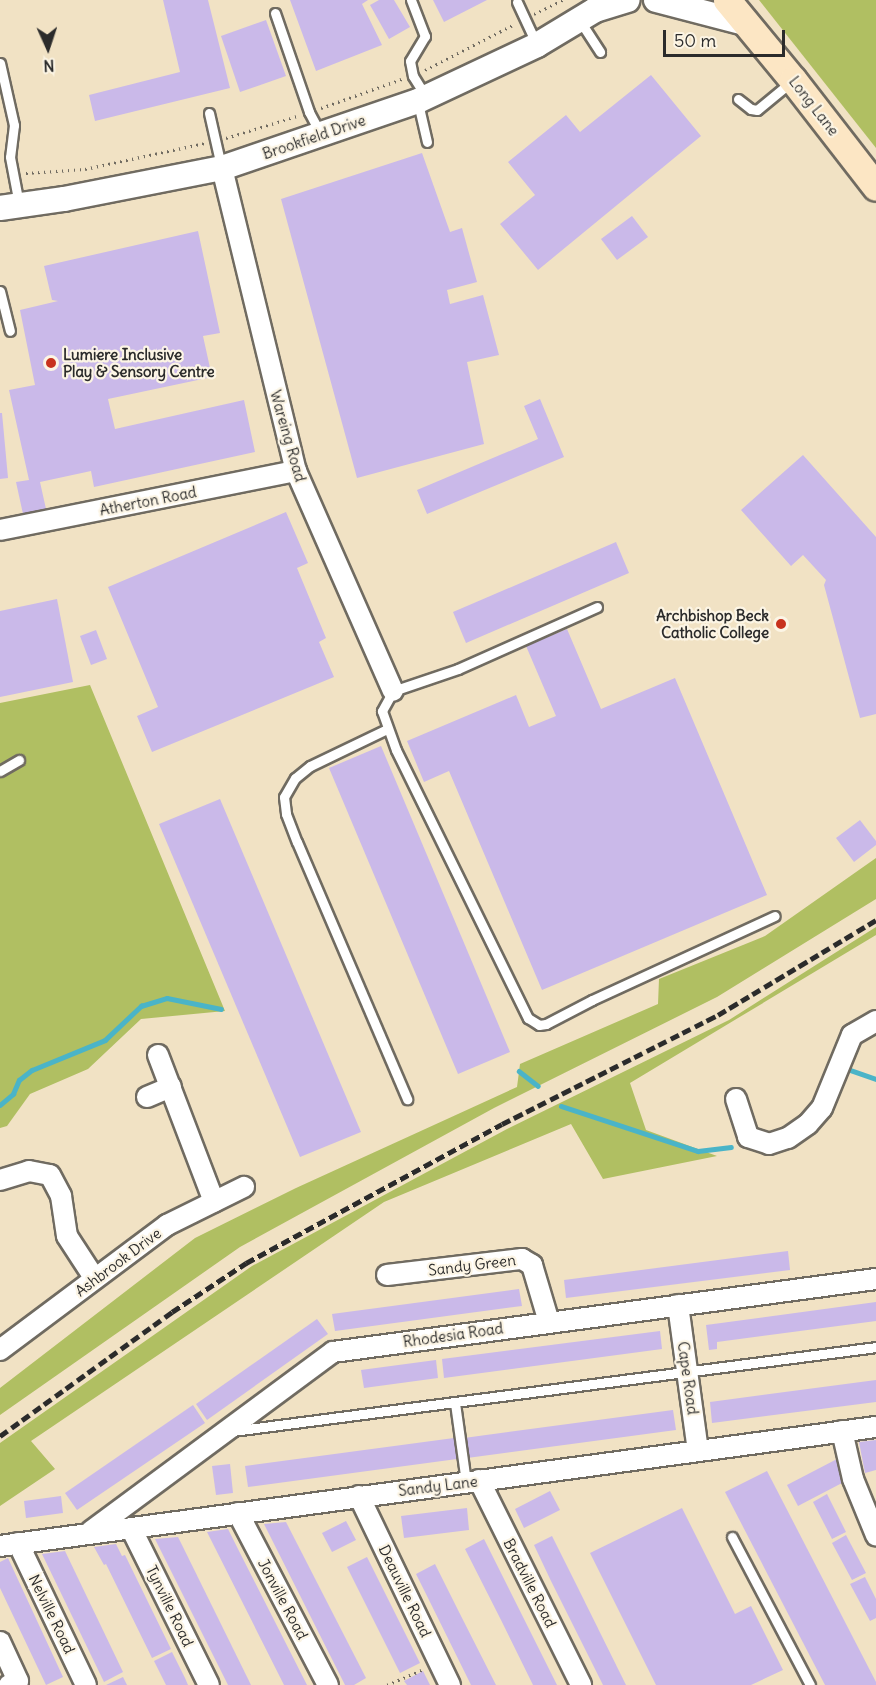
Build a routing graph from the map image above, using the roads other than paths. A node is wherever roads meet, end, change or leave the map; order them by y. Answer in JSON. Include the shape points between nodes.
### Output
{"nodes":[{"id":1,"x":411,"y":0,"type":"edge"},
{"id":2,"x":656,"y":0,"type":"edge"},
{"id":3,"x":727,"y":0,"type":"edge"},
{"id":4,"x":517,"y":2,"type":"dead end"},
{"id":5,"x":602,"y":6,"type":"edge"},
{"id":6,"x":275,"y":13,"type":"dead end"},
{"id":7,"x":745,"y":23,"type":"junction"},
{"id":8,"x":537,"y":45,"type":"junction"},
{"id":9,"x":600,"y":52,"type":"dead end"},
{"id":10,"x":0,"y":63,"type":"edge"},
{"id":11,"x":794,"y":80,"type":"junction"},
{"id":12,"x":422,"y":99,"type":"junction"},
{"id":13,"x":738,"y":99,"type":"dead end"},
{"id":14,"x":209,"y":113,"type":"dead end"},
{"id":15,"x":321,"y":135,"type":"junction"},
{"id":16,"x":427,"y":142,"type":"dead end"},
{"id":17,"x":222,"y":168,"type":"junction"},
{"id":18,"x":876,"y":187,"type":"edge"},
{"id":19,"x":10,"y":207,"type":"edge"},
{"id":20,"x":0,"y":291,"type":"edge"},
{"id":21,"x":10,"y":331,"type":"dead end"},
{"id":22,"x":296,"y":471,"type":"junction"},
{"id":23,"x":0,"y":530,"type":"edge"},
{"id":24,"x":597,"y":607,"type":"dead end"},
{"id":25,"x":393,"y":691,"type":"junction"},
{"id":26,"x":387,"y":729,"type":"junction"},
{"id":27,"x":19,"y":760,"type":"dead end"},
{"id":28,"x":0,"y":771,"type":"edge"},
{"id":29,"x":774,"y":916,"type":"dead end"},
{"id":30,"x":876,"y":1021,"type":"edge"},
{"id":31,"x":158,"y":1055,"type":"dead end"},
{"id":32,"x":171,"y":1087,"type":"junction"},
{"id":33,"x":147,"y":1097,"type":"dead end"},
{"id":34,"x":407,"y":1099,"type":"dead end"},
{"id":35,"x":736,"y":1099,"type":"dead end"},
{"id":36,"x":0,"y":1180,"type":"edge"},
{"id":37,"x":244,"y":1187,"type":"dead end"},
{"id":38,"x":214,"y":1202,"type":"junction"},
{"id":39,"x":387,"y":1275,"type":"dead end"},
{"id":40,"x":876,"y":1279,"type":"edge"},
{"id":41,"x":95,"y":1280,"type":"junction"},
{"id":42,"x":678,"y":1305,"type":"junction"},
{"id":43,"x":549,"y":1322,"type":"junction"},
{"id":44,"x":876,"y":1347,"type":"edge"},
{"id":45,"x":0,"y":1350,"type":"edge"},
{"id":46,"x":687,"y":1372,"type":"junction"},
{"id":47,"x":455,"y":1403,"type":"junction"},
{"id":48,"x":876,"y":1427,"type":"edge"},
{"id":49,"x":229,"y":1431,"type":"junction"},
{"id":50,"x":843,"y":1431,"type":"junction"},
{"id":51,"x":698,"y":1451,"type":"junction"},
{"id":52,"x":473,"y":1481,"type":"junction"},
{"id":53,"x":359,"y":1496,"type":"junction"},
{"id":54,"x":238,"y":1513,"type":"junction"},
{"id":55,"x":131,"y":1528,"type":"junction"},
{"id":56,"x":88,"y":1533,"type":"junction"},
{"id":57,"x":876,"y":1534,"type":"edge"},
{"id":58,"x":732,"y":1537,"type":"dead end"},
{"id":59,"x":9,"y":1544,"type":"edge"},
{"id":60,"x":0,"y":1642,"type":"edge"},
{"id":61,"x":9,"y":1685,"type":"edge"},
{"id":62,"x":86,"y":1685,"type":"edge"},
{"id":63,"x":209,"y":1685,"type":"edge"},
{"id":64,"x":328,"y":1685,"type":"edge"},
{"id":65,"x":450,"y":1685,"type":"edge"},
{"id":66,"x":581,"y":1685,"type":"edge"},
{"id":67,"x":810,"y":1685,"type":"edge"}],
"edges":[{"from":1,"to":12,"type":"lane","via":[[425,36],[410,61]]},
{"from":2,"to":7,"type":"street"},
{"from":3,"to":7,"type":"main road","name":"Long Lane"},
{"from":4,"to":8,"type":"lane"},
{"from":5,"to":8,"type":"street","name":"Brookfield Drive"},
{"from":5,"to":9,"type":"lane"},
{"from":6,"to":15,"type":"lane","via":[[309,112]]},
{"from":7,"to":11,"type":"main road","name":"Long Lane"},
{"from":8,"to":12,"type":"street","name":"Brookfield Drive"},
{"from":10,"to":19,"type":"lane","via":[[14,125]]},
{"from":11,"to":13,"type":"lane","via":[[756,110]]},
{"from":11,"to":18,"type":"main road","name":"Long Lane"},
{"from":12,"to":15,"type":"street","name":"Brookfield Drive"},
{"from":12,"to":16,"type":"lane"},
{"from":14,"to":17,"type":"lane"},
{"from":15,"to":17,"type":"street","name":"Brookfield Drive"},
{"from":17,"to":19,"type":"street","name":"Brookfield Drive"},
{"from":17,"to":22,"type":"street","name":"Wareing Road"},
{"from":20,"to":21,"type":"lane"},
{"from":22,"to":23,"type":"street","name":"Atherton Road"},
{"from":22,"to":25,"type":"street","name":"Wareing Road"},
{"from":24,"to":25,"type":"lane","via":[[458,669]]},
{"from":25,"to":26,"type":"lane","via":[[382,711]]},
{"from":26,"to":29,"type":"lane","via":[[528,1018],[539,1025]]},
{"from":26,"to":34,"type":"lane","via":[[310,766],[295,778],[284,797],[293,832]]},
{"from":27,"to":28,"type":"lane"},
{"from":30,"to":35,"type":"street","via":[[852,1035],[822,1108],[788,1138],[769,1144],[748,1137]]},
{"from":31,"to":32,"type":"street"},
{"from":32,"to":33,"type":"street"},
{"from":32,"to":38,"type":"street"},
{"from":36,"to":41,"type":"street","via":[[29,1171],[50,1175],[61,1196],[67,1236]]},
{"from":37,"to":38,"type":"street","name":"Ashbrook Drive"},
{"from":38,"to":41,"type":"street","name":"Ashbrook Drive","via":[[167,1225]]},
{"from":39,"to":43,"type":"street","name":"Sandy Green","via":[[522,1259],[532,1265]]},
{"from":40,"to":42,"type":"street","name":"Rhodesia Road"},
{"from":41,"to":45,"type":"street","name":"Ashbrook Drive"},
{"from":42,"to":43,"type":"street","name":"Rhodesia Road"},
{"from":42,"to":46,"type":"street","name":"Cape Road"},
{"from":43,"to":49,"type":"street","name":"Rhodesia Road","via":[[333,1352]]},
{"from":44,"to":46,"type":"lane"},
{"from":46,"to":47,"type":"lane"},
{"from":46,"to":51,"type":"street","name":"Cape Road"},
{"from":47,"to":49,"type":"lane"},
{"from":47,"to":52,"type":"lane"},
{"from":48,"to":50,"type":"street","name":"Sandy Lane"},
{"from":49,"to":56,"type":"street","name":"Rhodesia Road"},
{"from":50,"to":51,"type":"street","name":"Sandy Lane"},
{"from":50,"to":57,"type":"street","via":[[853,1479]]},
{"from":51,"to":52,"type":"street","name":"Sandy Lane"},
{"from":52,"to":53,"type":"street","name":"Sandy Lane"},
{"from":52,"to":66,"type":"street","name":"Bradville Road"},
{"from":53,"to":54,"type":"street","name":"Sandy Lane"},
{"from":53,"to":65,"type":"street","name":"Deauville Road"},
{"from":54,"to":55,"type":"street","name":"Sandy Lane"},
{"from":54,"to":64,"type":"street","name":"Jonville Road"},
{"from":55,"to":56,"type":"street","name":"Sandy Lane"},
{"from":55,"to":63,"type":"street","name":"Tynville Road"},
{"from":56,"to":59,"type":"street","name":"Sandy Lane"},
{"from":58,"to":67,"type":"lane"},
{"from":59,"to":62,"type":"street","name":"Nelville Road"},
{"from":60,"to":61,"type":"street","via":[[18,1681]]}]}
